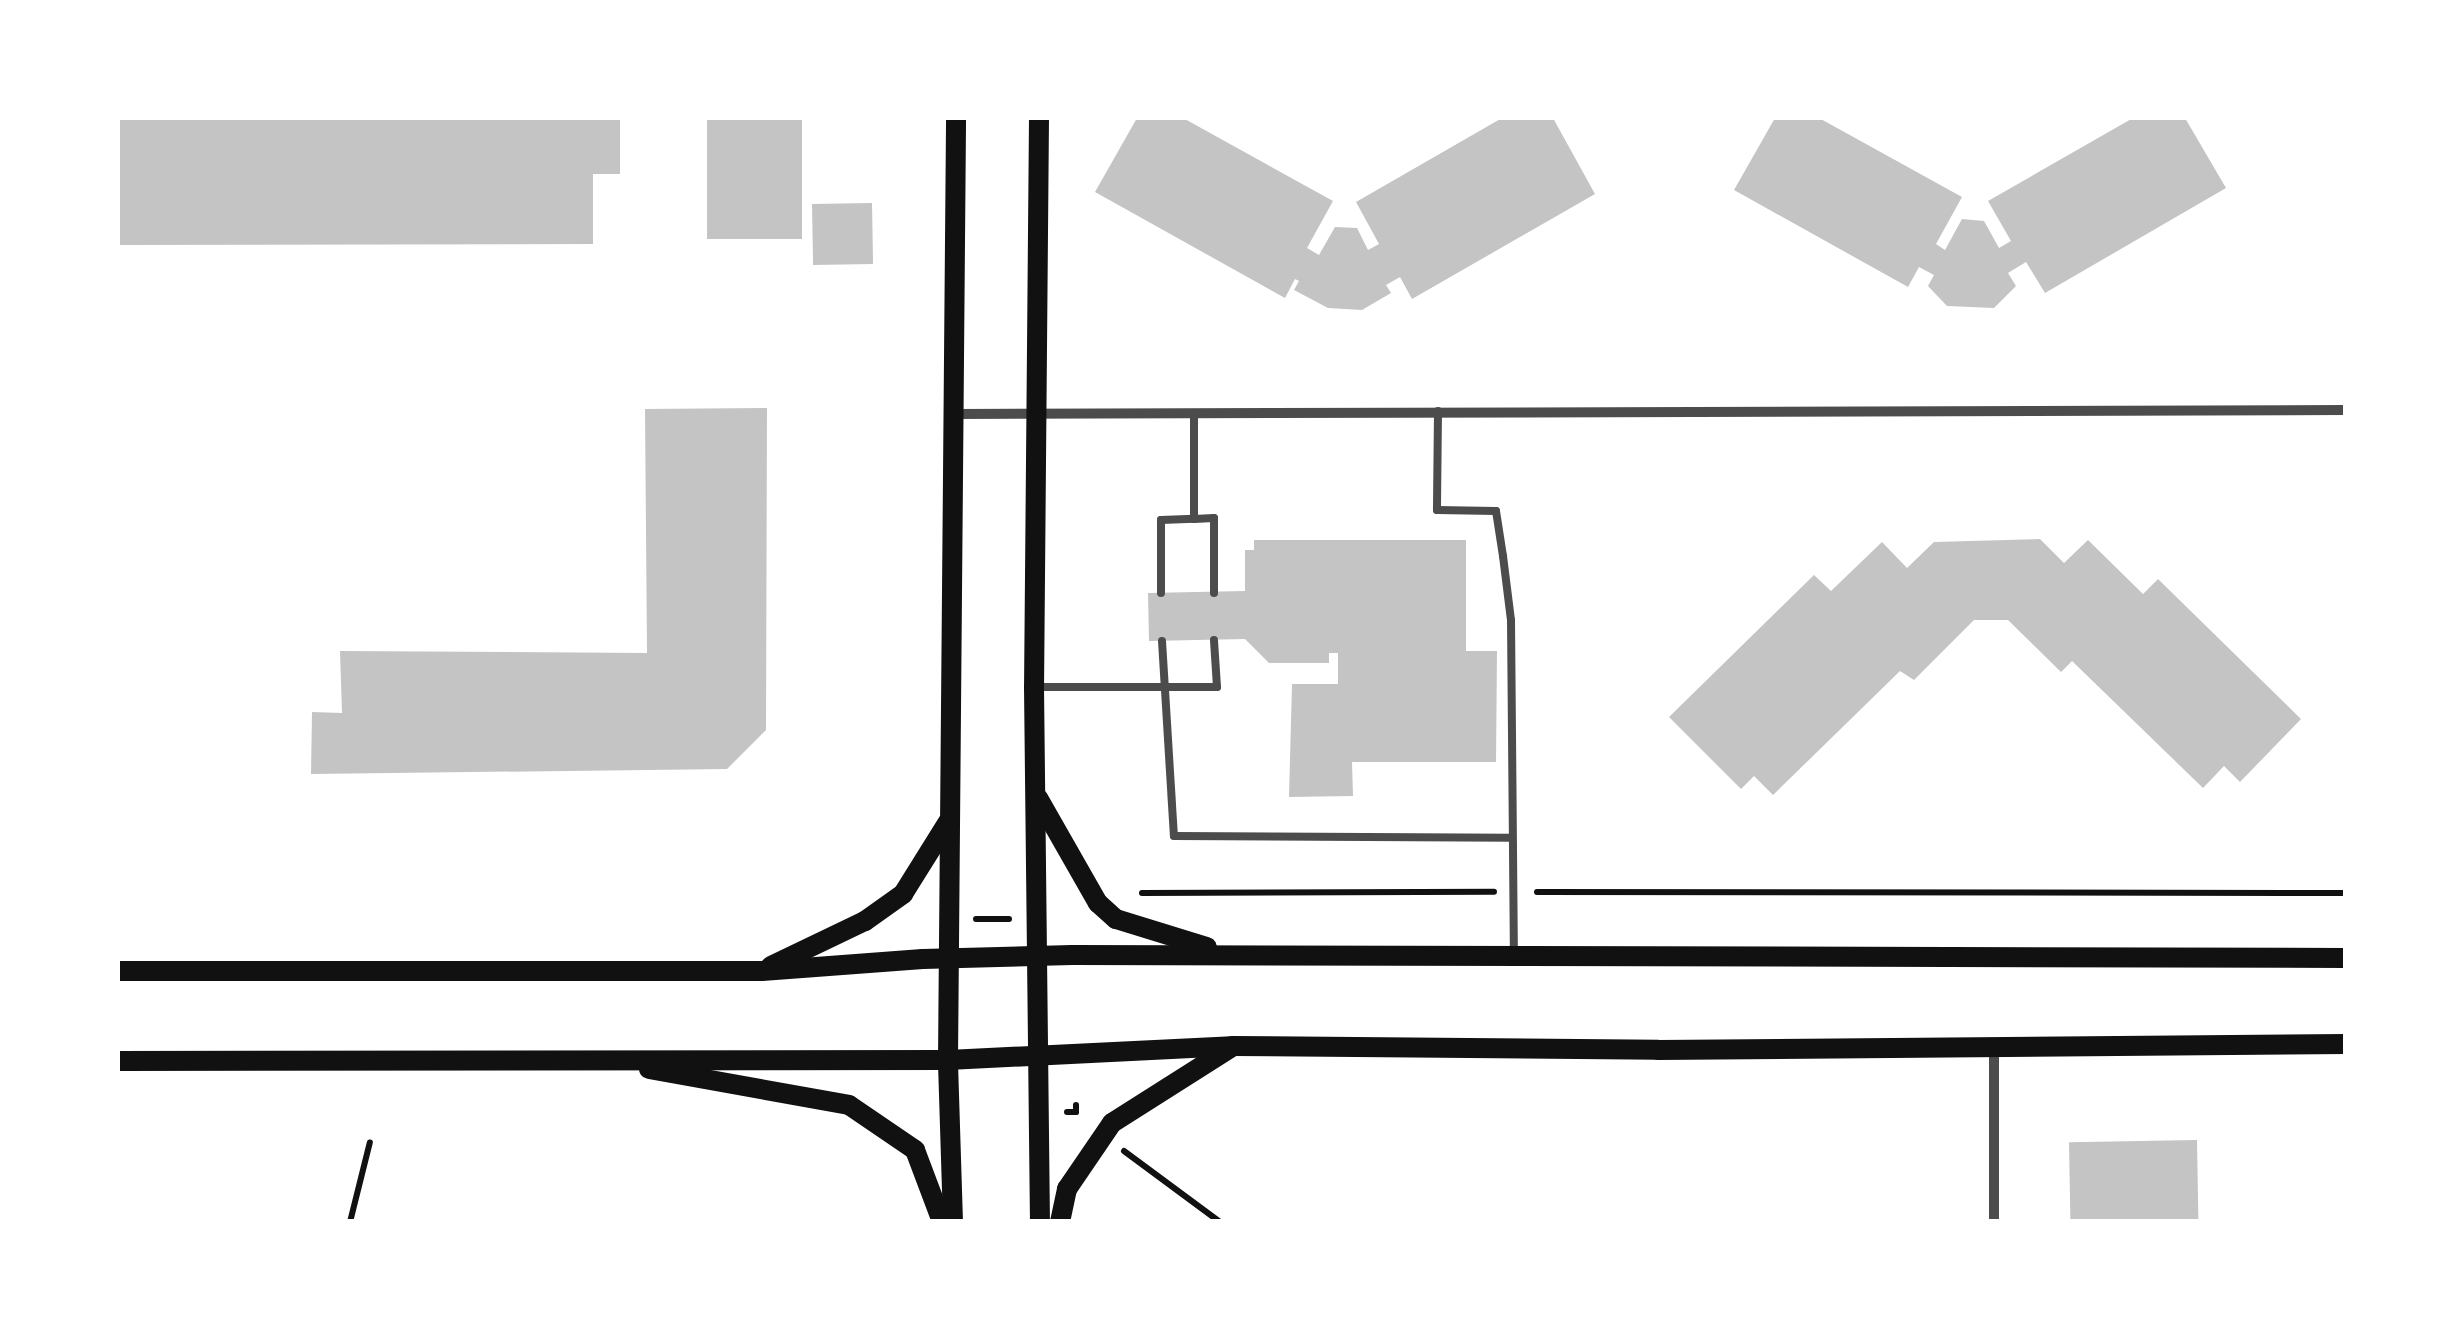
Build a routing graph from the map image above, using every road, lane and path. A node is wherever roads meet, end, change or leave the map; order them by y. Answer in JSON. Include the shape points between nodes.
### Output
{"nodes":[{"id":1,"x":956,"y":118,"type":"edge"},
{"id":2,"x":1039,"y":118,"type":"edge"},
{"id":3,"x":2346,"y":410,"type":"edge"},
{"id":4,"x":1438,"y":411,"type":"junction"},
{"id":5,"x":1038,"y":412,"type":"junction"},
{"id":6,"x":956,"y":414,"type":"junction"},
{"id":7,"x":1194,"y":414,"type":"junction"},
{"id":8,"x":1194,"y":520,"type":"junction"},
{"id":9,"x":1161,"y":593,"type":"dead end"},
{"id":10,"x":1214,"y":593,"type":"dead end"},
{"id":11,"x":1162,"y":640,"type":"dead end"},
{"id":12,"x":1214,"y":640,"type":"dead end"},
{"id":13,"x":1034,"y":687,"type":"junction"},
{"id":14,"x":1164,"y":688,"type":"junction"},
{"id":15,"x":1037,"y":796,"type":"junction"},
{"id":16,"x":950,"y":820,"type":"junction"},
{"id":17,"x":1512,"y":838,"type":"junction"},
{"id":18,"x":1512,"y":892,"type":"junction"},
{"id":19,"x":2346,"y":893,"type":"edge"},
{"id":20,"x":1098,"y":903,"type":"junction"},
{"id":21,"x":1036,"y":918,"type":"junction"},
{"id":22,"x":950,"y":919,"type":"junction"},
{"id":23,"x":1228,"y":954,"type":"junction"},
{"id":24,"x":1039,"y":955,"type":"junction"},
{"id":25,"x":1514,"y":955,"type":"junction"},
{"id":26,"x":950,"y":957,"type":"junction"},
{"id":27,"x":2346,"y":958,"type":"edge"},
{"id":28,"x":762,"y":971,"type":"junction"},
{"id":29,"x":118,"y":972,"type":"edge"},
{"id":30,"x":2346,"y":1044,"type":"edge"},
{"id":31,"x":1994,"y":1045,"type":"junction"},
{"id":32,"x":1232,"y":1046,"type":"junction"},
{"id":33,"x":1040,"y":1058,"type":"junction"},
{"id":34,"x":593,"y":1060,"type":"junction"},
{"id":35,"x":948,"y":1060,"type":"junction"},
{"id":36,"x":118,"y":1061,"type":"edge"},
{"id":37,"x":370,"y":1142,"type":"dead end"},
{"id":38,"x":1119,"y":1147,"type":"dead end"},
{"id":39,"x":350,"y":1222,"type":"edge"},
{"id":40,"x":942,"y":1222,"type":"edge"},
{"id":41,"x":953,"y":1222,"type":"edge"},
{"id":42,"x":1040,"y":1222,"type":"edge"},
{"id":43,"x":1060,"y":1222,"type":"edge"},
{"id":44,"x":1220,"y":1222,"type":"edge"},
{"id":45,"x":1994,"y":1222,"type":"edge"}],
"edges":[{"from":1,"to":6,"type":"main road"},
{"from":2,"to":5,"type":"main road"},
{"from":3,"to":4,"type":"street"},
{"from":4,"to":7,"type":"street"},
{"from":4,"to":17,"type":"lane","via":[[1436,510],[1496,511],[1511,620]]},
{"from":5,"to":6,"type":"street"},
{"from":5,"to":7,"type":"street"},
{"from":5,"to":13,"type":"main road"},
{"from":6,"to":16,"type":"main road"},
{"from":7,"to":8,"type":"lane"},
{"from":8,"to":9,"type":"lane","via":[[1161,520]]},
{"from":8,"to":10,"type":"lane","via":[[1214,518]]},
{"from":11,"to":14,"type":"lane"},
{"from":12,"to":14,"type":"lane","via":[[1216,687]]},
{"from":13,"to":14,"type":"lane"},
{"from":13,"to":15,"type":"main road"},
{"from":14,"to":17,"type":"lane","via":[[1174,836]]},
{"from":15,"to":20,"type":"main road"},
{"from":15,"to":21,"type":"main road"},
{"from":16,"to":22,"type":"main road"},
{"from":16,"to":28,"type":"main road","via":[[903,894],[864,921]]},
{"from":17,"to":18,"type":"lane"},
{"from":18,"to":19,"type":"path"},
{"from":18,"to":20,"type":"path","via":[[1119,888]]},
{"from":18,"to":25,"type":"lane"},
{"from":20,"to":23,"type":"main road","via":[[1116,919]]},
{"from":21,"to":22,"type":"path"},
{"from":21,"to":24,"type":"main road"},
{"from":22,"to":26,"type":"main road"},
{"from":23,"to":24,"type":"main road"},
{"from":23,"to":25,"type":"main road"},
{"from":24,"to":26,"type":"main road"},
{"from":24,"to":33,"type":"main road"},
{"from":25,"to":27,"type":"main road"},
{"from":26,"to":28,"type":"main road"},
{"from":26,"to":35,"type":"main road"},
{"from":28,"to":29,"type":"main road"},
{"from":30,"to":31,"type":"main road"},
{"from":31,"to":32,"type":"main road"},
{"from":31,"to":45,"type":"street"},
{"from":32,"to":33,"type":"main road"},
{"from":32,"to":43,"type":"main road","via":[[1112,1123],[1067,1189]]},
{"from":33,"to":35,"type":"main road"},
{"from":33,"to":42,"type":"main road"},
{"from":34,"to":35,"type":"main road"},
{"from":34,"to":36,"type":"main road"},
{"from":34,"to":40,"type":"main road","via":[[849,1105],[915,1150]]},
{"from":35,"to":41,"type":"main road"},
{"from":37,"to":39,"type":"path"},
{"from":38,"to":44,"type":"path"}]}
